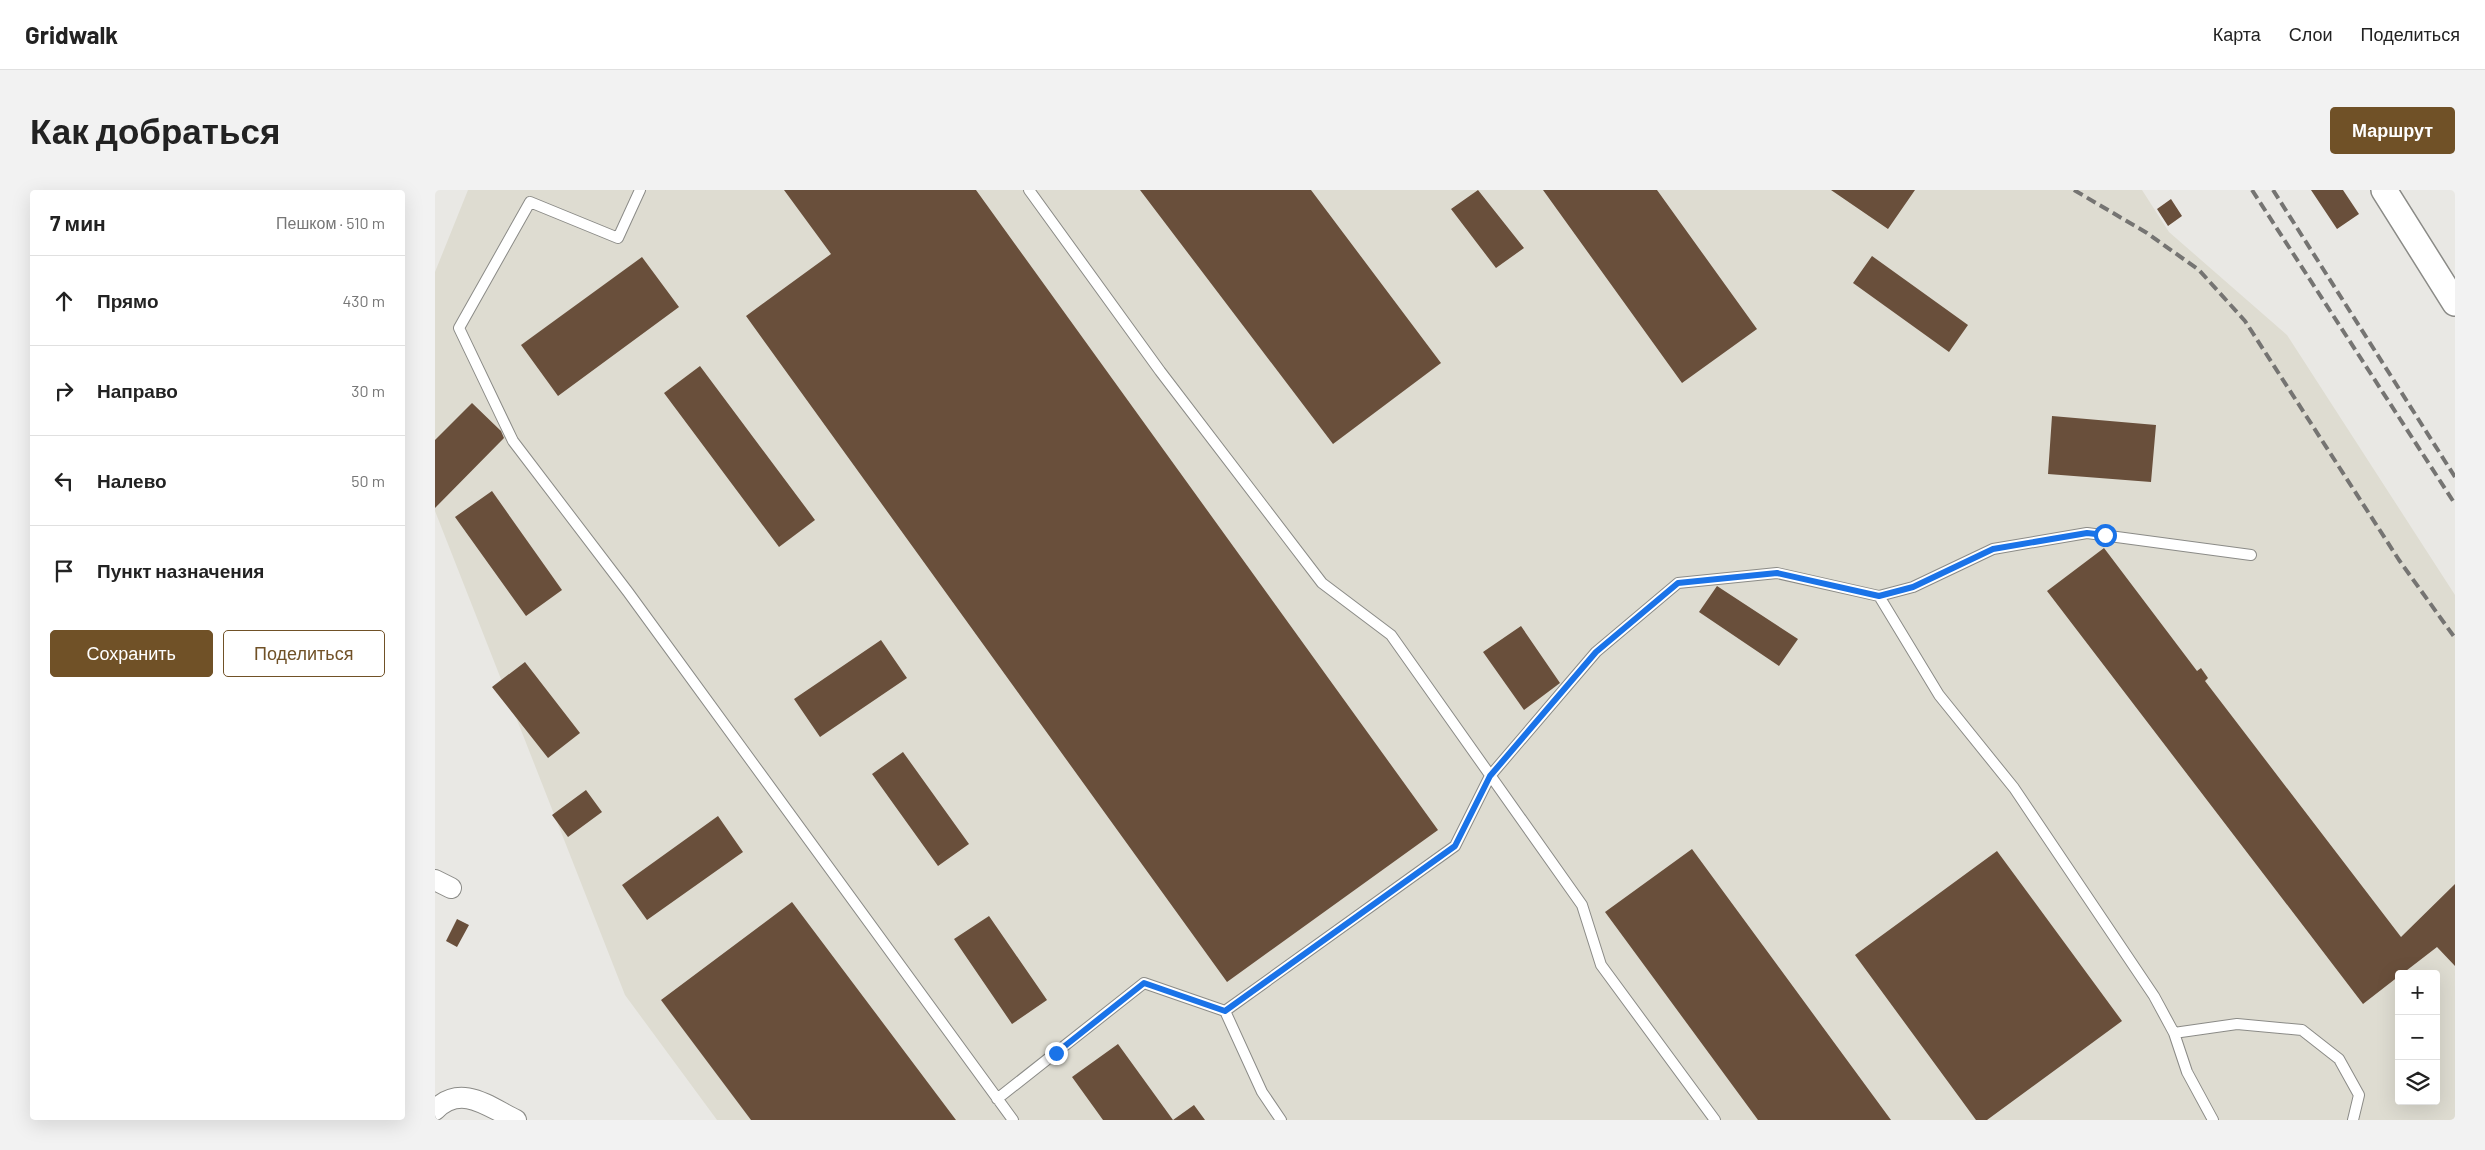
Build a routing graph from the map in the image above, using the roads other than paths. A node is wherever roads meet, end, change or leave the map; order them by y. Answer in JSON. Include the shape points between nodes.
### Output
{"nodes":[{"id":1,"x":640,"y":190,"type":"edge"},
{"id":2,"x":1029,"y":190,"type":"edge"},
{"id":3,"x":2384,"y":190,"type":"edge"},
{"id":4,"x":2455,"y":303,"type":"edge"},
{"id":5,"x":2251,"y":555,"type":"dead end"},
{"id":6,"x":1879,"y":596,"type":"junction"},
{"id":7,"x":1490,"y":776,"type":"junction"},
{"id":8,"x":1225,"y":1011,"type":"junction"},
{"id":9,"x":2173,"y":1033,"type":"junction"},
{"id":10,"x":997,"y":1099,"type":"junction"},
{"id":11,"x":435,"y":1110,"type":"edge"},
{"id":12,"x":516,"y":1120,"type":"edge"},
{"id":13,"x":1013,"y":1120,"type":"edge"},
{"id":14,"x":1281,"y":1120,"type":"edge"},
{"id":15,"x":1715,"y":1120,"type":"edge"},
{"id":16,"x":2213,"y":1120,"type":"edge"},
{"id":17,"x":2353,"y":1120,"type":"edge"}],
"edges":[{"from":1,"to":10,"type":"lane","via":[[618,238],[530,202],[459,328],[513,441],[628,592]]},
{"from":2,"to":7,"type":"lane","via":[[1160,371],[1322,584],[1391,635]]},
{"from":3,"to":4,"type":"street"},
{"from":5,"to":6,"type":"lane","via":[[2087,533],[1993,549],[1913,587]]},
{"from":6,"to":7,"type":"lane","via":[[1777,573],[1678,583],[1596,652]]},
{"from":6,"to":9,"type":"lane","via":[[1939,695],[2014,788],[2154,996]]},
{"from":7,"to":8,"type":"lane","via":[[1455,846]]},
{"from":7,"to":15,"type":"lane","via":[[1581,906],[1601,965]]},
{"from":8,"to":10,"type":"lane","via":[[1144,983]]},
{"from":8,"to":14,"type":"lane","via":[[1262,1092]]},
{"from":9,"to":16,"type":"lane","via":[[2187,1072]]},
{"from":9,"to":17,"type":"lane","via":[[2237,1024],[2302,1030],[2339,1060],[2359,1095]]},
{"from":10,"to":13,"type":"lane"},
{"from":11,"to":12,"type":"street","via":[[443,1101],[456,1096],[471,1098]]}]}
